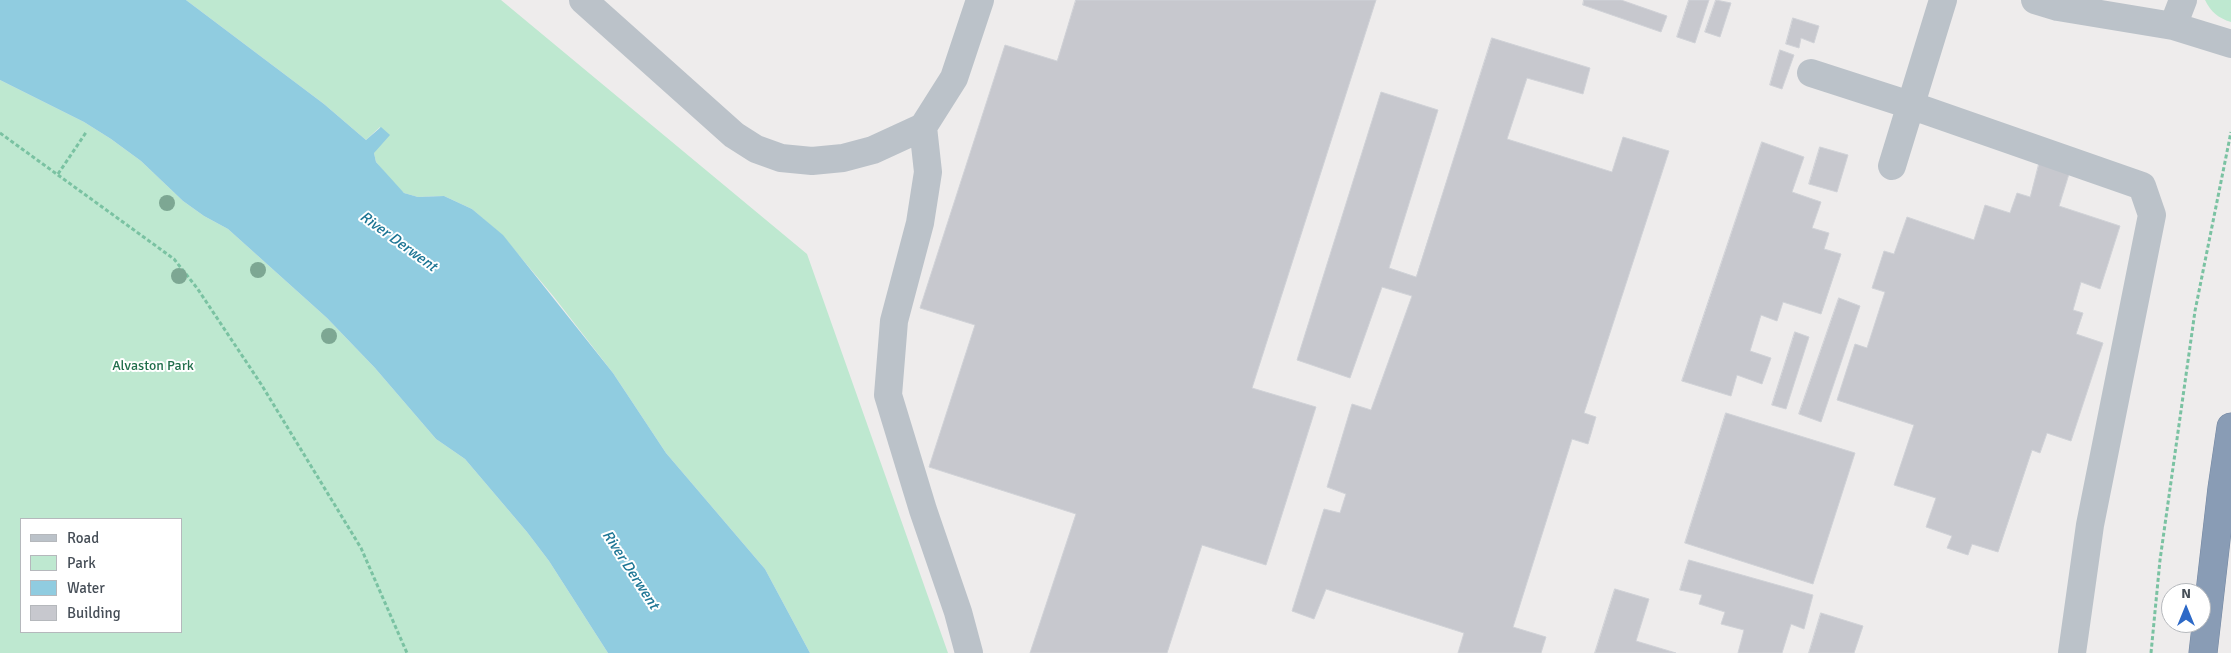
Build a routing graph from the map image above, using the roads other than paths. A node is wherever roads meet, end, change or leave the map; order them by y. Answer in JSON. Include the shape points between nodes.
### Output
{"nodes":[{"id":1,"x":583,"y":0,"type":"edge"},
{"id":2,"x":980,"y":0,"type":"edge"},
{"id":3,"x":1943,"y":0,"type":"edge"},
{"id":4,"x":2035,"y":0,"type":"edge"},
{"id":5,"x":2183,"y":0,"type":"edge"},
{"id":6,"x":2173,"y":26,"type":"junction"},
{"id":7,"x":2231,"y":44,"type":"edge"},
{"id":8,"x":1811,"y":73,"type":"dead end"},
{"id":9,"x":1910,"y":105,"type":"junction"},
{"id":10,"x":923,"y":127,"type":"junction"},
{"id":11,"x":1892,"y":166,"type":"dead end"},
{"id":12,"x":2231,"y":427,"type":"edge"},
{"id":13,"x":970,"y":653,"type":"edge"},
{"id":14,"x":2072,"y":653,"type":"edge"},
{"id":15,"x":2203,"y":653,"type":"edge"}],
"edges":[{"from":1,"to":10,"type":"street","via":[[734,134],[756,149],[781,158],[812,161],[843,158],[873,150]]},
{"from":2,"to":10,"type":"street","via":[[954,78]]},
{"from":3,"to":9,"type":"street"},
{"from":4,"to":6,"type":"street","via":[[2058,7]]},
{"from":5,"to":6,"type":"street"},
{"from":6,"to":7,"type":"street"},
{"from":8,"to":9,"type":"street"},
{"from":9,"to":11,"type":"street"},
{"from":9,"to":14,"type":"street","via":[[2142,186],[2152,215],[2090,525]]},
{"from":10,"to":13,"type":"street","via":[[928,172],[920,223],[894,321],[888,395]]},
{"from":12,"to":15,"type":"highway"}]}
